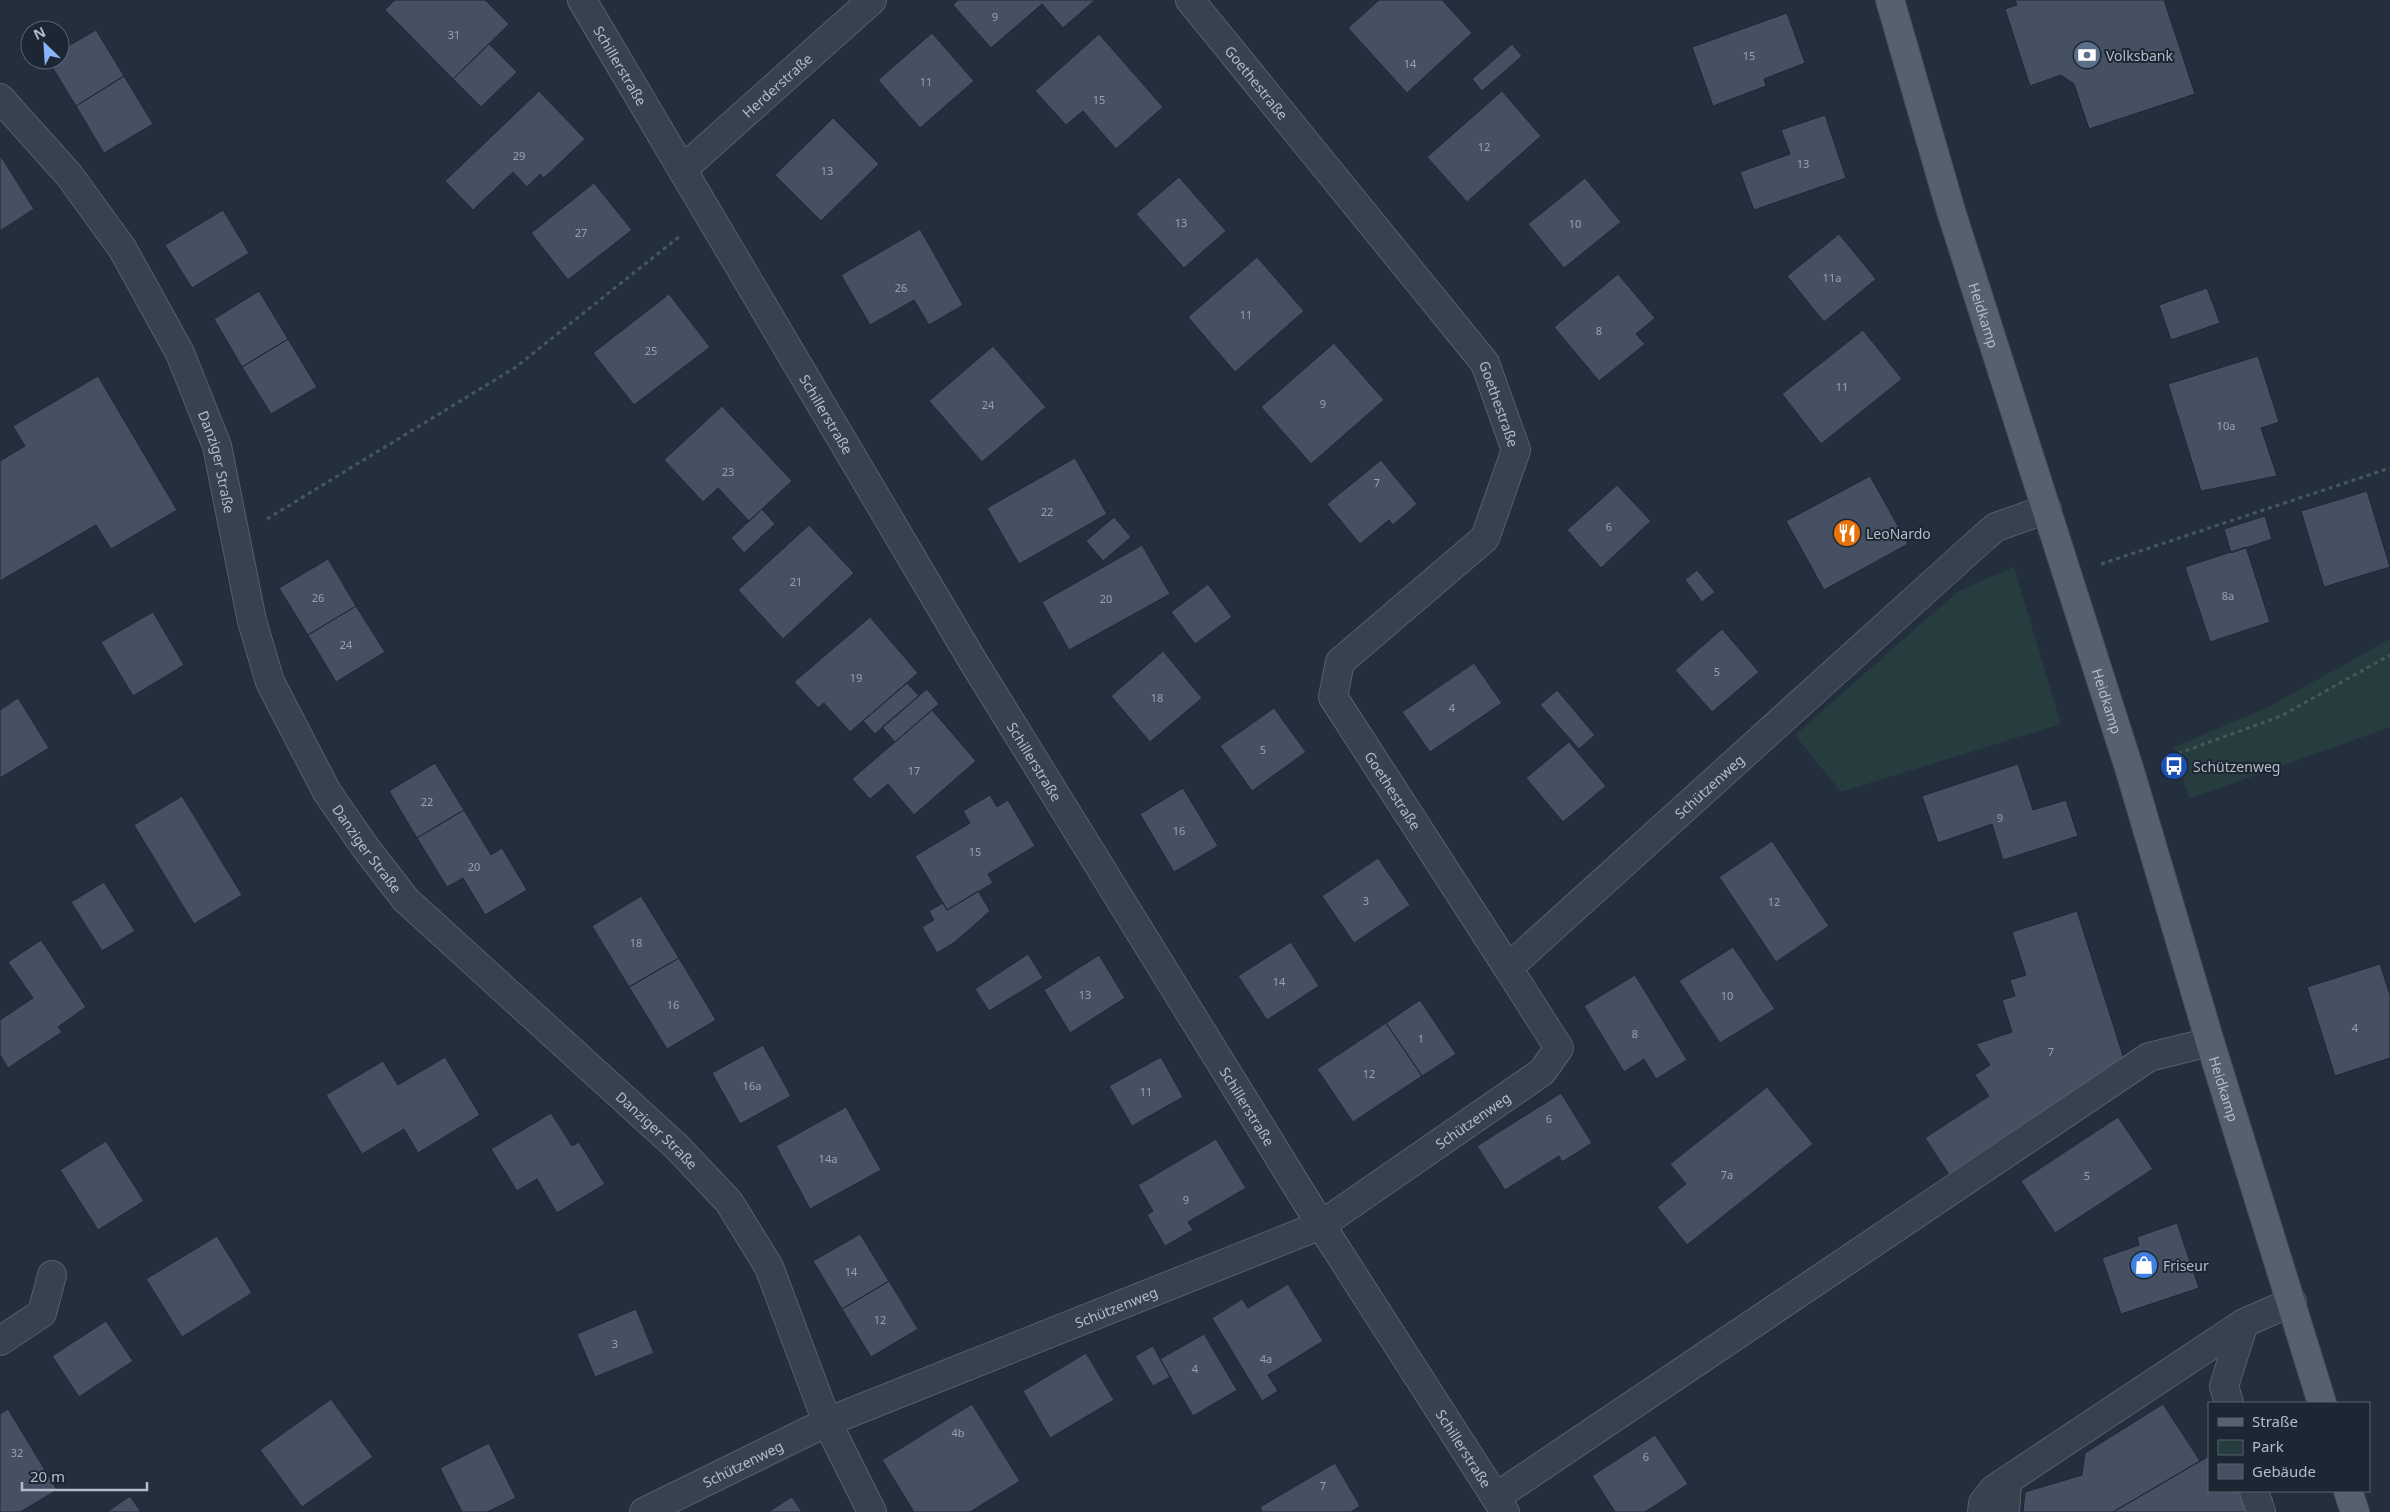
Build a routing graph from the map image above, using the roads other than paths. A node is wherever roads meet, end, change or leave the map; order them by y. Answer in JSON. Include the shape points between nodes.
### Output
{"nodes":[{"id":1,"x":582,"y":0,"type":"edge"},
{"id":2,"x":872,"y":0,"type":"edge"},
{"id":3,"x":1190,"y":0,"type":"edge"},
{"id":4,"x":1890,"y":0,"type":"edge"},
{"id":5,"x":0,"y":98,"type":"edge"},
{"id":6,"x":683,"y":169,"type":"junction"},
{"id":7,"x":2047,"y":508,"type":"junction"},
{"id":8,"x":1508,"y":968,"type":"junction"},
{"id":9,"x":2210,"y":1042,"type":"junction"},
{"id":10,"x":1321,"y":1225,"type":"junction"},
{"id":11,"x":52,"y":1275,"type":"dead end"},
{"id":12,"x":2292,"y":1302,"type":"junction"},
{"id":13,"x":2244,"y":1323,"type":"junction"},
{"id":14,"x":0,"y":1341,"type":"edge"},
{"id":15,"x":2229,"y":1402,"type":"edge"},
{"id":16,"x":2322,"y":1402,"type":"edge"},
{"id":17,"x":827,"y":1422,"type":"junction"},
{"id":18,"x":2007,"y":1481,"type":"junction"},
{"id":19,"x":2254,"y":1492,"type":"edge"},
{"id":20,"x":2348,"y":1492,"type":"edge"},
{"id":21,"x":1500,"y":1505,"type":"edge"},
{"id":22,"x":644,"y":1512,"type":"edge"},
{"id":23,"x":872,"y":1512,"type":"edge"},
{"id":24,"x":1982,"y":1512,"type":"edge"},
{"id":25,"x":2005,"y":1512,"type":"edge"},
{"id":26,"x":2261,"y":1512,"type":"edge"},
{"id":27,"x":2355,"y":1512,"type":"edge"}],
"edges":[{"from":1,"to":6,"type":"street","name":"Schillerstraße"},
{"from":2,"to":6,"type":"street","name":"Herderstraße"},
{"from":3,"to":8,"type":"street","name":"Goethestraße","via":[[1485,363],[1516,450],[1485,538],[1340,662],[1333,697]]},
{"from":4,"to":7,"type":"main road","name":"Heidkamp","via":[[1951,211]]},
{"from":5,"to":17,"type":"street","name":"Danziger Straße","via":[[69,175],[122,248],[180,353],[217,446],[252,621],[270,682],[327,792],[364,847],[406,900],[676,1146],[729,1202],[769,1267]]},
{"from":6,"to":10,"type":"street","name":"Schillerstraße","via":[[976,666]]},
{"from":7,"to":8,"type":"street","name":"Schützenweg","via":[[1996,528],[1983,538]]},
{"from":7,"to":9,"type":"main road","name":"Heidkamp","via":[[2130,771]]},
{"from":8,"to":10,"type":"street","name":"Schützenweg","via":[[1559,1048],[1542,1072]]},
{"from":9,"to":12,"type":"main road","name":"Heidkamp"},
{"from":9,"to":21,"type":"street","via":[[2149,1057]]},
{"from":10,"to":17,"type":"street","name":"Schützenweg"},
{"from":10,"to":21,"type":"street","name":"Schillerstraße"},
{"from":11,"to":14,"type":"street","via":[[42,1313]]},
{"from":12,"to":13,"type":"street"},
{"from":12,"to":16,"type":"main road","name":"Heidkamp"},
{"from":13,"to":15,"type":"street","via":[[2224,1386]]},
{"from":13,"to":18,"type":"street"},
{"from":17,"to":22,"type":"street","name":"Schützenweg"},
{"from":17,"to":23,"type":"street","name":"Danziger Straße"},
{"from":18,"to":24,"type":"street","via":[[1994,1490],[1984,1503]]},
{"from":18,"to":25,"type":"street"},
{"from":19,"to":26,"type":"street"},
{"from":20,"to":27,"type":"main road"}]}
